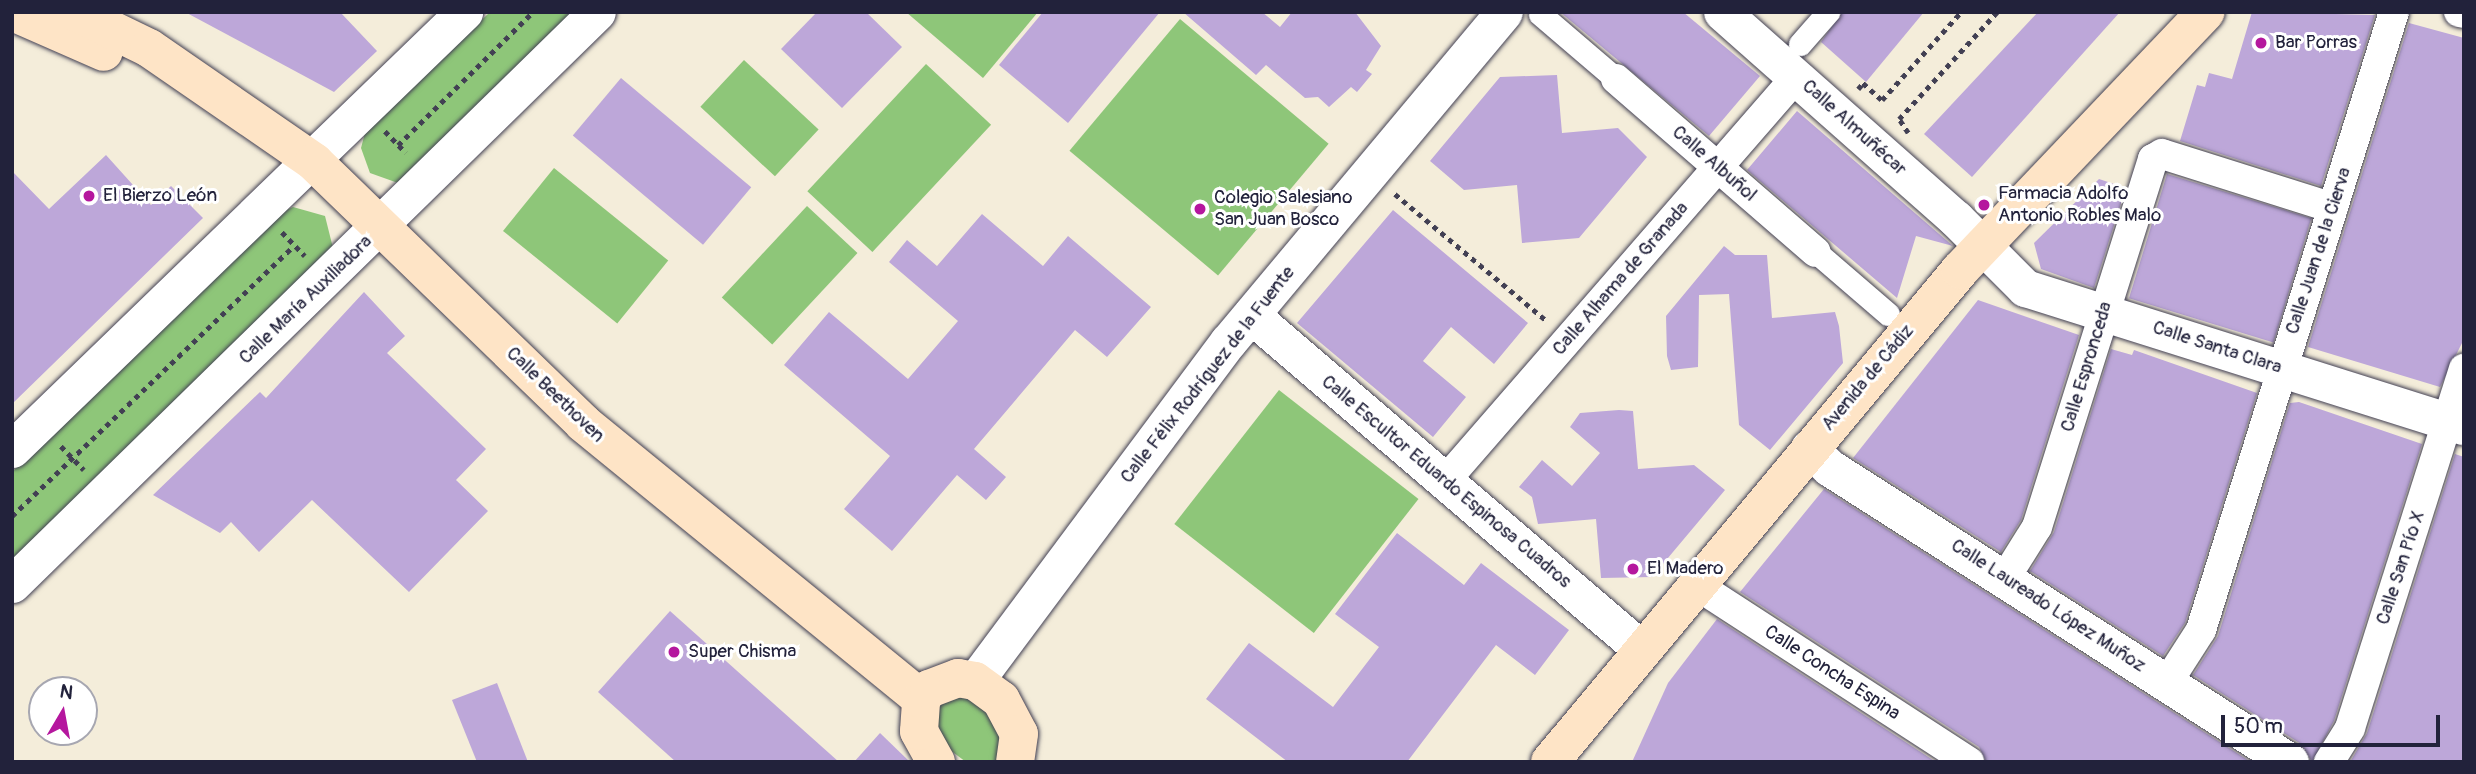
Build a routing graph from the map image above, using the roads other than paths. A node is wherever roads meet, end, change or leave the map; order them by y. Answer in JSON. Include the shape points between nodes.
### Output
{"nodes":[{"id":1,"x":13,"y":12,"type":"edge"},
{"id":2,"x":75,"y":12,"type":"edge"},
{"id":3,"x":464,"y":12,"type":"edge"},
{"id":4,"x":597,"y":12,"type":"edge"},
{"id":5,"x":1722,"y":12,"type":"edge"},
{"id":6,"x":1828,"y":12,"type":"edge"},
{"id":7,"x":2206,"y":12,"type":"edge"},
{"id":8,"x":2394,"y":12,"type":"edge"},
{"id":9,"x":1522,"y":13,"type":"edge"},
{"id":10,"x":1798,"y":60,"type":"junction"},
{"id":11,"x":1616,"y":79,"type":"joint"},
{"id":12,"x":196,"y":84,"type":"junction"},
{"id":13,"x":314,"y":162,"type":"junction"},
{"id":14,"x":1718,"y":167,"type":"junction"},
{"id":15,"x":2333,"y":208,"type":"junction"},
{"id":16,"x":383,"y":226,"type":"junction"},
{"id":17,"x":1983,"y":248,"type":"junction"},
{"id":18,"x":1816,"y":252,"type":"joint"},
{"id":19,"x":2104,"y":313,"type":"junction"},
{"id":20,"x":1888,"y":314,"type":"dead end"},
{"id":21,"x":1251,"y":315,"type":"junction"},
{"id":22,"x":2282,"y":369,"type":"junction"},
{"id":23,"x":2464,"y":369,"type":"edge"},
{"id":24,"x":2456,"y":424,"type":"edge"},
{"id":25,"x":1809,"y":448,"type":"junction"},
{"id":26,"x":12,"y":449,"type":"edge"},
{"id":27,"x":1445,"y":481,"type":"junction"},
{"id":28,"x":2005,"y":578,"type":"junction"},
{"id":29,"x":12,"y":584,"type":"edge"},
{"id":30,"x":1695,"y":584,"type":"junction"},
{"id":31,"x":1641,"y":649,"type":"junction"},
{"id":32,"x":975,"y":681,"type":"junction"},
{"id":33,"x":2167,"y":683,"type":"junction"},
{"id":34,"x":921,"y":699,"type":"junction"},
{"id":35,"x":1559,"y":759,"type":"edge"},
{"id":36,"x":936,"y":762,"type":"edge"},
{"id":37,"x":1015,"y":762,"type":"edge"},
{"id":38,"x":1969,"y":762,"type":"edge"},
{"id":39,"x":2290,"y":762,"type":"edge"},
{"id":40,"x":2329,"y":762,"type":"edge"}],
"edges":[{"from":1,"to":12,"type":"main road","name":"Calle Beethoven","via":[[143,70]]},
{"from":2,"to":12,"type":"main road","name":"Calle Beethoven","via":[[149,48]]},
{"from":3,"to":13,"type":"street"},
{"from":4,"to":16,"type":"street","name":"Calle María Auxiliadora"},
{"from":5,"to":10,"type":"street","name":"Calle Almuñécar"},
{"from":6,"to":10,"type":"street"},
{"from":7,"to":17,"type":"main road","name":"Avenida de Cádiz"},
{"from":8,"to":15,"type":"street","name":"Calle Juan de la Cierva"},
{"from":9,"to":11,"type":"street","name":"Calle Albuñol"},
{"from":9,"to":21,"type":"street","name":"Calle Félix Rodríguez de la Fuente"},
{"from":10,"to":14,"type":"street","name":"Calle Alhama de Granada"},
{"from":10,"to":17,"type":"street","name":"Calle Almuñécar"},
{"from":11,"to":14,"type":"street","name":"Calle Albuñol"},
{"from":12,"to":13,"type":"main road","name":"Calle Beethoven"},
{"from":13,"to":16,"type":"main road","name":"Calle Beethoven"},
{"from":13,"to":26,"type":"street"},
{"from":14,"to":18,"type":"street","name":"Calle Albuñol"},
{"from":14,"to":27,"type":"street","name":"Calle Alhama de Granada"},
{"from":15,"to":19,"type":"street","name":"Calle Espronceda","via":[[2162,154],[2153,159]]},
{"from":15,"to":22,"type":"street","name":"Calle Juan de la Cierva"},
{"from":16,"to":29,"type":"street","name":"Calle María Auxiliadora"},
{"from":16,"to":34,"type":"main road","name":"Calle Beethoven","via":[[592,431]]},
{"from":17,"to":19,"type":"street","name":"Calle Santa Clara","via":[[2025,288]]},
{"from":17,"to":25,"type":"main road","name":"Avenida de Cádiz"},
{"from":18,"to":20,"type":"street","name":"Calle Albuñol"},
{"from":19,"to":22,"type":"street","name":"Calle Santa Clara"},
{"from":19,"to":28,"type":"street","name":"Calle Espronceda","via":[[2037,527]]},
{"from":21,"to":27,"type":"street","name":"Calle Escultor Eduardo Espinosa Cuadros"},
{"from":21,"to":32,"type":"street","name":"Calle Félix Rodríguez de la Fuente"},
{"from":22,"to":24,"type":"street","name":"Calle Santa Clara"},
{"from":22,"to":33,"type":"street","name":"Calle Juan de la Cierva","via":[[2201,630]]},
{"from":23,"to":24,"type":"street","name":"Calle San Pío X"},
{"from":24,"to":40,"type":"street","name":"Calle San Pío X","via":[[2350,728]]},
{"from":25,"to":28,"type":"street","name":"Calle Laureado López Muñoz"},
{"from":25,"to":30,"type":"main road","name":"Avenida de Cádiz"},
{"from":27,"to":31,"type":"street","name":"Calle Escultor Eduardo Espinosa Cuadros"},
{"from":28,"to":33,"type":"street","name":"Calle Laureado López Muñoz"},
{"from":30,"to":31,"type":"main road","name":"Avenida de Cádiz"},
{"from":30,"to":38,"type":"street","name":"Calle Concha Espina"},
{"from":31,"to":35,"type":"main road","name":"Avenida de Cádiz"},
{"from":32,"to":34,"type":"main road","via":[[943,682]]},
{"from":32,"to":37,"type":"main road","via":[[1012,718],[1019,734]]},
{"from":33,"to":39,"type":"street","name":"Calle Laureado López Muñoz"},
{"from":34,"to":36,"type":"main road","via":[[919,731]]}]}
